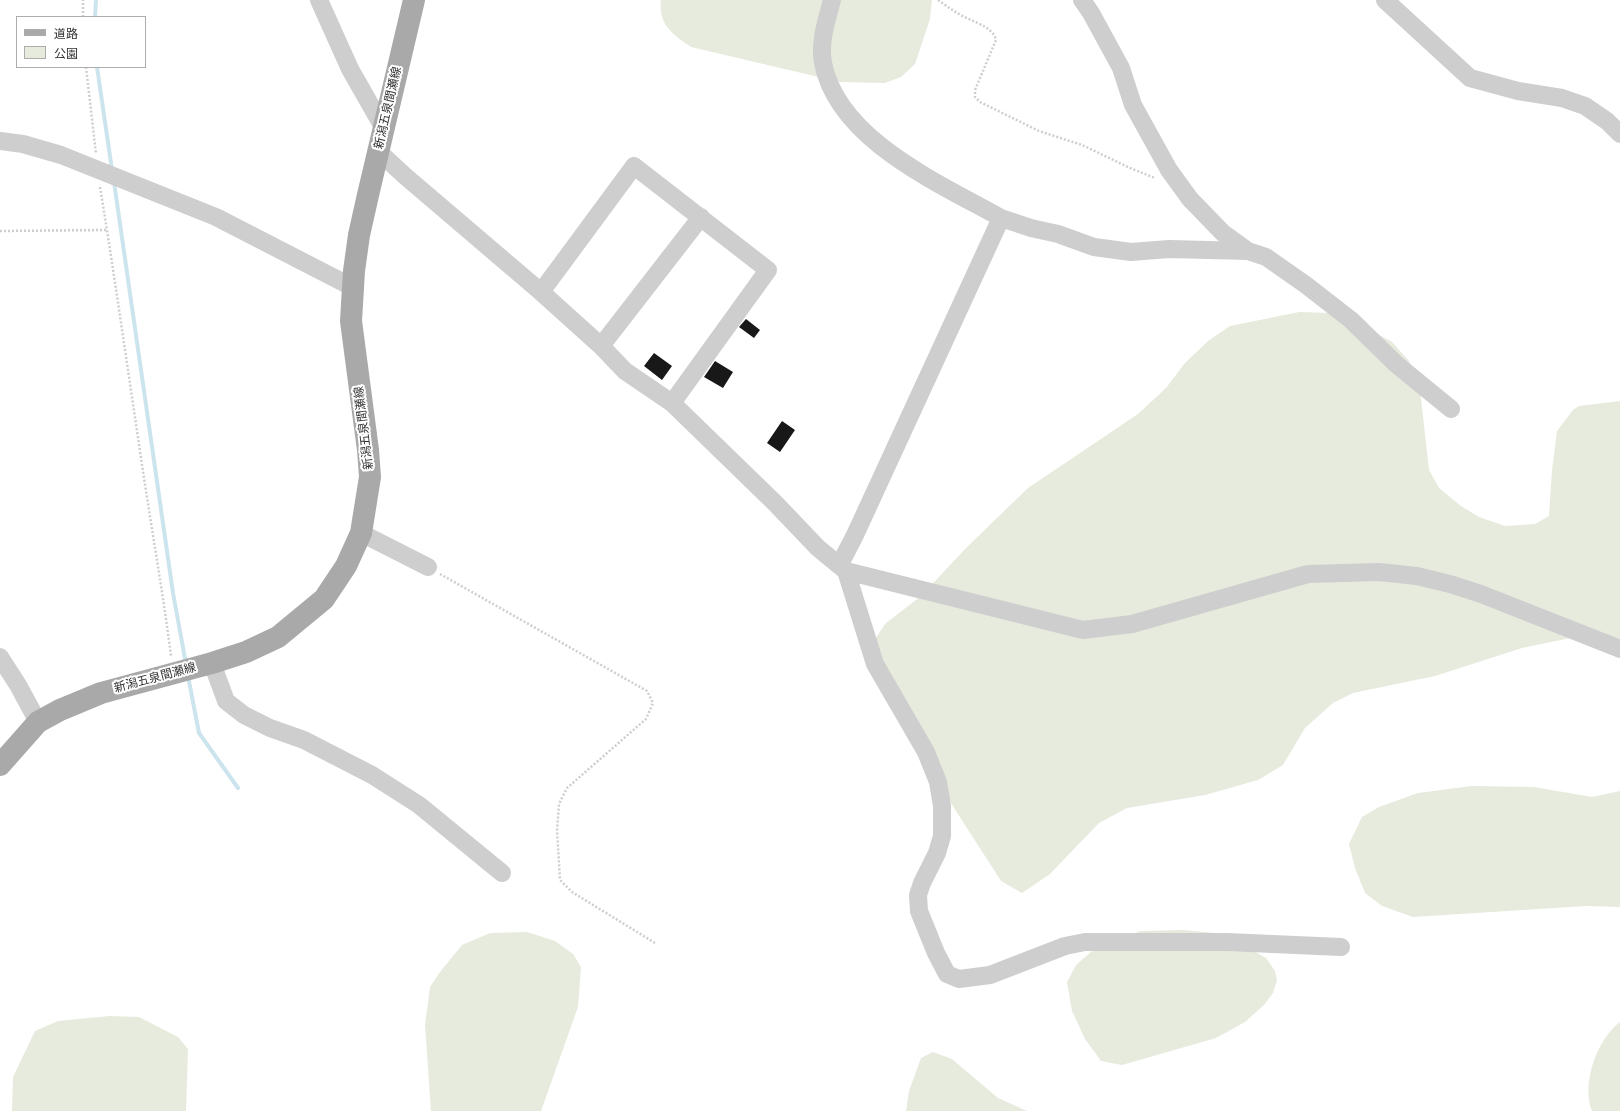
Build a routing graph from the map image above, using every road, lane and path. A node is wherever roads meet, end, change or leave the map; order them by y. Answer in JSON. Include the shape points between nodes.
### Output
{"nodes":[{"id":1,"x":84,"y":0,"type":"edge"},
{"id":2,"x":319,"y":0,"type":"edge"},
{"id":3,"x":414,"y":0,"type":"edge"},
{"id":4,"x":832,"y":0,"type":"edge"},
{"id":5,"x":938,"y":0,"type":"edge"},
{"id":6,"x":1082,"y":0,"type":"edge"},
{"id":7,"x":1385,"y":0,"type":"edge"},
{"id":8,"x":83,"y":16,"type":"edge"},
{"id":9,"x":86,"y":68,"type":"edge"},
{"id":10,"x":383,"y":127,"type":"junction"},
{"id":11,"x":1620,"y":134,"type":"edge"},
{"id":12,"x":0,"y":141,"type":"edge"},
{"id":13,"x":378,"y":151,"type":"junction"},
{"id":14,"x":108,"y":174,"type":"junction"},
{"id":15,"x":1179,"y":183,"type":"junction"},
{"id":16,"x":700,"y":217,"type":"junction"},
{"id":17,"x":1001,"y":218,"type":"junction"},
{"id":18,"x":107,"y":230,"type":"junction"},
{"id":19,"x":0,"y":231,"type":"edge"},
{"id":20,"x":1248,"y":251,"type":"junction"},
{"id":21,"x":352,"y":287,"type":"junction"},
{"id":22,"x":541,"y":292,"type":"junction"},
{"id":23,"x":601,"y":346,"type":"junction"},
{"id":24,"x":672,"y":403,"type":"junction"},
{"id":25,"x":1451,"y":409,"type":"dead end"},
{"id":26,"x":361,"y":533,"type":"junction"},
{"id":27,"x":428,"y":567,"type":"joint"},
{"id":28,"x":843,"y":568,"type":"junction"},
{"id":29,"x":1620,"y":649,"type":"edge"},
{"id":30,"x":0,"y":656,"type":"edge"},
{"id":31,"x":190,"y":669,"type":"junction"},
{"id":32,"x":38,"y":722,"type":"junction"},
{"id":33,"x":0,"y":765,"type":"edge"},
{"id":34,"x":502,"y":873,"type":"dead end"},
{"id":35,"x":655,"y":943,"type":"dead end"},
{"id":36,"x":1341,"y":947,"type":"dead end"}],
"edges":[{"from":1,"to":8,"type":"path"},
{"from":2,"to":10,"type":"street","via":[[350,69]]},
{"from":3,"to":10,"type":"main road","name":"新潟五泉間瀬線"},
{"from":4,"to":17,"type":"street","via":[[822,41],[822,62],[842,108],[864,132],[897,157]]},
{"from":5,"to":15,"type":"path","via":[[995,36],[996,40],[975,90],[975,96],[980,102],[1039,131],[1082,145],[1130,168]]},
{"from":6,"to":15,"type":"street","via":[[1121,68],[1133,105],[1169,170]]},
{"from":7,"to":11,"type":"street","via":[[1470,78],[1518,91],[1562,98],[1585,106],[1607,121]]},
{"from":9,"to":14,"type":"path"},
{"from":10,"to":13,"type":"main road","name":"新潟五泉間瀬線"},
{"from":12,"to":14,"type":"street","via":[[23,144],[61,155]]},
{"from":13,"to":21,"type":"main road","name":"新潟五泉間瀬線","via":[[359,235]]},
{"from":13,"to":22,"type":"street"},
{"from":14,"to":18,"type":"path"},
{"from":14,"to":21,"type":"street","via":[[216,217]]},
{"from":15,"to":20,"type":"street","via":[[1190,199],[1223,233]]},
{"from":16,"to":22,"type":"street","via":[[634,166]]},
{"from":16,"to":23,"type":"street"},
{"from":16,"to":24,"type":"street","via":[[768,270]]},
{"from":17,"to":20,"type":"street","via":[[1094,247],[1131,252],[1169,249]]},
{"from":17,"to":28,"type":"street","via":[[855,535]]},
{"from":18,"to":19,"type":"path"},
{"from":18,"to":31,"type":"path","via":[[161,577]]},
{"from":20,"to":25,"type":"street","via":[[1266,257],[1306,284],[1351,320],[1396,364]]},
{"from":21,"to":26,"type":"main road","name":"新潟五泉間瀬線","via":[[351,321],[370,477]]},
{"from":22,"to":23,"type":"street"},
{"from":23,"to":24,"type":"street","via":[[625,371]]},
{"from":24,"to":28,"type":"street","via":[[818,548]]},
{"from":26,"to":27,"type":"street"},
{"from":26,"to":31,"type":"main road","name":"新潟五泉間瀬線","via":[[346,566],[324,599],[278,637],[246,652]]},
{"from":27,"to":35,"type":"path","via":[[646,691],[653,703],[646,719],[567,788],[559,804],[557,830],[560,880],[572,892]]},
{"from":28,"to":29,"type":"street","via":[[1083,630],[1132,624],[1308,574],[1379,572],[1417,576],[1450,584]]},
{"from":28,"to":36,"type":"street","via":[[875,664],[926,752],[938,782],[942,806],[942,836],[918,895],[919,911],[947,974],[959,979],[990,975],[1065,946],[1085,942],[1227,942]]},
{"from":30,"to":32,"type":"street"},
{"from":31,"to":32,"type":"main road","name":"新潟五泉間瀬線","via":[[101,693]]},
{"from":31,"to":34,"type":"street","via":[[244,715],[304,740],[372,775],[419,805]]},
{"from":32,"to":33,"type":"main road","name":"新潟五泉間瀬線"}]}
